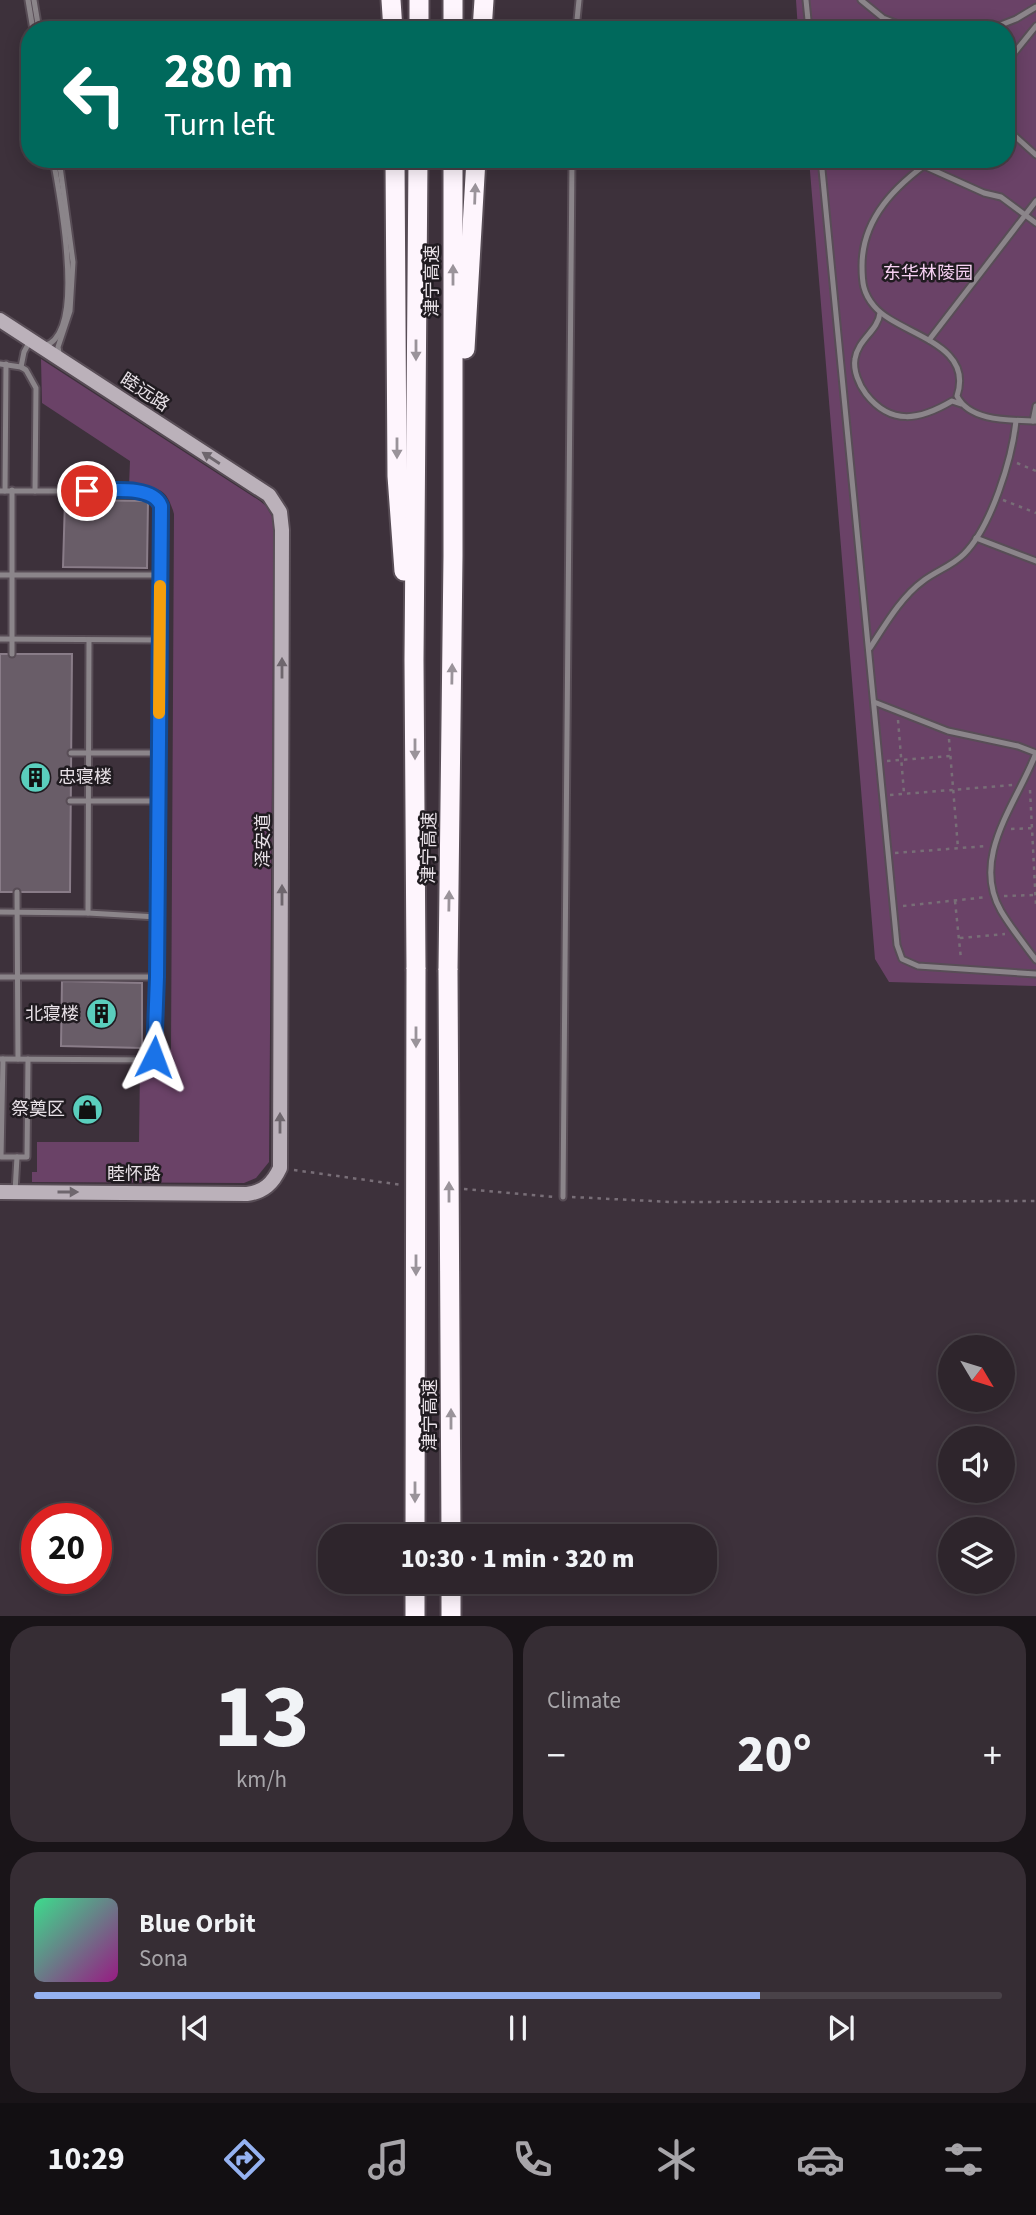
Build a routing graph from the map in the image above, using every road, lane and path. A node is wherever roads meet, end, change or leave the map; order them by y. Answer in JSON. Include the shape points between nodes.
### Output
{"nodes":[{"id":1,"x":28,"y":0,"type":"edge"},
{"id":2,"x":34,"y":0,"type":"edge"},
{"id":3,"x":391,"y":0,"type":"edge"},
{"id":4,"x":419,"y":0,"type":"edge"},
{"id":5,"x":453,"y":0,"type":"edge"},
{"id":6,"x":579,"y":0,"type":"edge"},
{"id":7,"x":806,"y":0,"type":"edge"},
{"id":8,"x":861,"y":0,"type":"edge"},
{"id":9,"x":485,"y":2,"type":"edge"},
{"id":10,"x":1036,"y":7,"type":"edge"},
{"id":11,"x":32,"y":21,"type":"edge"},
{"id":12,"x":38,"y":21,"type":"edge"},
{"id":13,"x":392,"y":21,"type":"edge"},
{"id":14,"x":419,"y":21,"type":"edge"},
{"id":15,"x":453,"y":21,"type":"edge"},
{"id":16,"x":483,"y":21,"type":"edge"},
{"id":17,"x":577,"y":21,"type":"edge"},
{"id":18,"x":808,"y":21,"type":"edge"},
{"id":19,"x":890,"y":21,"type":"edge"},
{"id":20,"x":1011,"y":21,"type":"edge"},
{"id":21,"x":1036,"y":26,"type":"edge"},
{"id":22,"x":1015,"y":52,"type":"edge"},
{"id":23,"x":1015,"y":136,"type":"edge"},
{"id":24,"x":1036,"y":155,"type":"edge"},
{"id":25,"x":57,"y":168,"type":"edge"},
{"id":26,"x":57,"y":168,"type":"edge"},
{"id":27,"x":395,"y":168,"type":"edge"},
{"id":28,"x":418,"y":168,"type":"edge"},
{"id":29,"x":453,"y":168,"type":"edge"},
{"id":30,"x":475,"y":168,"type":"edge"},
{"id":31,"x":572,"y":168,"type":"edge"},
{"id":32,"x":822,"y":168,"type":"edge"},
{"id":33,"x":921,"y":168,"type":"edge"},
{"id":34,"x":928,"y":168,"type":"edge"},
{"id":35,"x":1036,"y":201,"type":"edge"},
{"id":36,"x":1026,"y":215,"type":"junction"},
{"id":37,"x":1036,"y":223,"type":"edge"},
{"id":38,"x":880,"y":313,"type":"junction"},
{"id":39,"x":889,"y":319,"type":"junction"},
{"id":40,"x":0,"y":320,"type":"edge"},
{"id":41,"x":879,"y":322,"type":"junction"},
{"id":42,"x":929,"y":340,"type":"junction"},
{"id":43,"x":33,"y":343,"type":"junction"},
{"id":44,"x":64,"y":362,"type":"junction"},
{"id":45,"x":3,"y":364,"type":"edge"},
{"id":46,"x":21,"y":367,"type":"junction"},
{"id":47,"x":957,"y":396,"type":"junction"},
{"id":48,"x":951,"y":401,"type":"junction"},
{"id":49,"x":961,"y":404,"type":"junction"},
{"id":50,"x":1036,"y":406,"type":"edge"},
{"id":51,"x":1016,"y":421,"type":"junction"},
{"id":52,"x":1035,"y":421,"type":"edge"},
{"id":53,"x":1017,"y":464,"type":"dead end"},
{"id":54,"x":1036,"y":471,"type":"edge"},
{"id":55,"x":6,"y":491,"type":"edge"},
{"id":56,"x":35,"y":491,"type":"junction"},
{"id":57,"x":269,"y":495,"type":"joint"},
{"id":58,"x":996,"y":498,"type":"junction"},
{"id":59,"x":1036,"y":513,"type":"edge"},
{"id":60,"x":976,"y":538,"type":"junction"},
{"id":61,"x":453,"y":556,"type":"junction"},
{"id":62,"x":1036,"y":561,"type":"edge"},
{"id":63,"x":0,"y":575,"type":"edge"},
{"id":64,"x":13,"y":575,"type":"junction"},
{"id":65,"x":160,"y":575,"type":"junction"},
{"id":66,"x":0,"y":639,"type":"edge"},
{"id":67,"x":12,"y":639,"type":"junction"},
{"id":68,"x":89,"y":640,"type":"junction"},
{"id":69,"x":159,"y":640,"type":"junction"},
{"id":70,"x":869,"y":649,"type":"junction"},
{"id":71,"x":12,"y":654,"type":"dead end"},
{"id":72,"x":414,"y":660,"type":"junction"},
{"id":73,"x":874,"y":702,"type":"junction"},
{"id":74,"x":898,"y":720,"type":"dead end"},
{"id":75,"x":948,"y":731,"type":"junction"},
{"id":76,"x":71,"y":753,"type":"dead end"},
{"id":77,"x":89,"y":753,"type":"junction"},
{"id":78,"x":158,"y":754,"type":"junction"},
{"id":79,"x":950,"y":755,"type":"junction"},
{"id":80,"x":901,"y":760,"type":"junction"},
{"id":81,"x":880,"y":762,"type":"junction"},
{"id":82,"x":1027,"y":776,"type":"junction"},
{"id":83,"x":1023,"y":784,"type":"junction"},
{"id":84,"x":953,"y":790,"type":"junction"},
{"id":85,"x":904,"y":794,"type":"junction"},
{"id":86,"x":883,"y":796,"type":"junction"},
{"id":87,"x":70,"y":801,"type":"dead end"},
{"id":88,"x":89,"y":801,"type":"junction"},
{"id":89,"x":158,"y":801,"type":"junction"},
{"id":90,"x":1034,"y":828,"type":"edge"},
{"id":91,"x":1000,"y":829,"type":"junction"},
{"id":92,"x":993,"y":845,"type":"junction"},
{"id":93,"x":958,"y":848,"type":"junction"},
{"id":94,"x":888,"y":853,"type":"junction"},
{"id":95,"x":17,"y":892,"type":"dead end"},
{"id":96,"x":1036,"y":895,"type":"edge"},
{"id":97,"x":994,"y":897,"type":"junction"},
{"id":98,"x":955,"y":901,"type":"junction"},
{"id":99,"x":1036,"y":906,"type":"edge"},
{"id":100,"x":893,"y":907,"type":"junction"},
{"id":101,"x":0,"y":912,"type":"edge"},
{"id":102,"x":17,"y":912,"type":"junction"},
{"id":103,"x":88,"y":913,"type":"junction"},
{"id":104,"x":157,"y":916,"type":"junction"},
{"id":105,"x":1015,"y":933,"type":"junction"},
{"id":106,"x":959,"y":938,"type":"junction"},
{"id":107,"x":1036,"y":960,"type":"edge"},
{"id":108,"x":962,"y":969,"type":"junction"},
{"id":109,"x":1036,"y":974,"type":"edge"},
{"id":110,"x":0,"y":977,"type":"edge"},
{"id":111,"x":17,"y":977,"type":"junction"},
{"id":112,"x":157,"y":977,"type":"junction"},
{"id":113,"x":1,"y":1059,"type":"edge"},
{"id":114,"x":18,"y":1059,"type":"junction"},
{"id":115,"x":28,"y":1059,"type":"junction"},
{"id":116,"x":17,"y":1157,"type":"junction"},
{"id":117,"x":280,"y":1168,"type":"junction"},
{"id":118,"x":402,"y":1185,"type":"dead end"},
{"id":119,"x":457,"y":1189,"type":"dead end"},
{"id":120,"x":0,"y":1192,"type":"edge"},
{"id":121,"x":15,"y":1192,"type":"junction"},
{"id":122,"x":563,"y":1197,"type":"junction"},
{"id":123,"x":1036,"y":1201,"type":"edge"},
{"id":124,"x":415,"y":1524,"type":"edge"},
{"id":125,"x":451,"y":1524,"type":"edge"},
{"id":126,"x":415,"y":1594,"type":"edge"},
{"id":127,"x":451,"y":1594,"type":"edge"},
{"id":128,"x":415,"y":1616,"type":"edge"},
{"id":129,"x":451,"y":1616,"type":"edge"}],
"edges":[{"from":1,"to":11,"type":"lane"},
{"from":2,"to":12,"type":"lane"},
{"from":3,"to":13,"type":"highway"},
{"from":4,"to":14,"type":"highway"},
{"from":5,"to":15,"type":"highway"},
{"from":6,"to":17,"type":"lane"},
{"from":7,"to":18,"type":"lane"},
{"from":8,"to":19,"type":"lane"},
{"from":9,"to":16,"type":"highway"},
{"from":10,"to":20,"type":"lane"},
{"from":21,"to":22,"type":"lane"},
{"from":23,"to":24,"type":"lane"},
{"from":25,"to":43,"type":"lane","via":[[67,302],[54,340],[45,346]]},
{"from":26,"to":44,"type":"lane","via":[[73,262],[70,311],[58,346]]},
{"from":27,"to":72,"type":"highway","one_way":true,"via":[[397,476]]},
{"from":28,"to":72,"type":"highway","name":"津宁高速","one_way":true},
{"from":61,"to":29,"type":"highway","name":"津宁高速","one_way":true},
{"from":61,"to":30,"type":"highway","one_way":true},
{"from":31,"to":122,"type":"lane"},
{"from":32,"to":70,"type":"lane"},
{"from":33,"to":38,"type":"lane","via":[[877,211],[867,234],[862,285]]},
{"from":34,"to":36,"type":"lane","via":[[1001,197]]},
{"from":35,"to":36,"type":"lane"},
{"from":36,"to":37,"type":"lane"},
{"from":36,"to":42,"type":"lane"},
{"from":38,"to":39,"type":"lane"},
{"from":38,"to":41,"type":"lane"},
{"from":39,"to":41,"type":"lane"},
{"from":39,"to":42,"type":"lane"},
{"from":40,"to":43,"type":"street","name":"睦远路"},
{"from":41,"to":48,"type":"lane","via":[[858,346],[854,360],[866,395],[886,413],[898,416],[925,414]]},
{"from":42,"to":47,"type":"lane","via":[[956,364]]},
{"from":43,"to":44,"type":"street","name":"睦远路"},
{"from":43,"to":46,"type":"lane","via":[[23,352]]},
{"from":57,"to":44,"type":"street","name":"睦远路","one_way":true},
{"from":45,"to":46,"type":"lane"},
{"from":45,"to":55,"type":"lane"},
{"from":46,"to":56,"type":"lane","via":[[36,388]]},
{"from":47,"to":48,"type":"lane"},
{"from":47,"to":49,"type":"lane"},
{"from":48,"to":49,"type":"lane"},
{"from":49,"to":51,"type":"lane","via":[[987,417]]},
{"from":50,"to":52,"type":"lane"},
{"from":51,"to":52,"type":"lane"},
{"from":51,"to":58,"type":"lane"},
{"from":53,"to":54,"type":"path"},
{"from":55,"to":56,"type":"lane"},
{"from":55,"to":64,"type":"lane"},
{"from":56,"to":65,"type":"lane","via":[[153,494],[161,506]]},
{"from":117,"to":57,"type":"street","name":"泽安道","one_way":true,"via":[[282,530],[280,512]]},
{"from":58,"to":59,"type":"path"},
{"from":58,"to":60,"type":"lane"},
{"from":60,"to":62,"type":"lane"},
{"from":60,"to":70,"type":"lane","via":[[954,563],[906,597]]},
{"from":125,"to":61,"type":"highway","name":"津宁高速","one_way":true,"bridge":true,"via":[[448,970]]},
{"from":63,"to":64,"type":"lane"},
{"from":64,"to":65,"type":"lane"},
{"from":64,"to":67,"type":"lane"},
{"from":65,"to":69,"type":"lane"},
{"from":66,"to":67,"type":"lane"},
{"from":67,"to":68,"type":"lane"},
{"from":67,"to":71,"type":"lane"},
{"from":68,"to":69,"type":"lane"},
{"from":68,"to":77,"type":"lane"},
{"from":69,"to":78,"type":"lane"},
{"from":70,"to":73,"type":"lane"},
{"from":72,"to":124,"type":"highway","name":"津宁高速","one_way":true,"bridge":true},
{"from":73,"to":75,"type":"lane"},
{"from":73,"to":81,"type":"lane"},
{"from":74,"to":80,"type":"path"},
{"from":75,"to":79,"type":"path"},
{"from":75,"to":82,"type":"lane","via":[[1036,753]]},
{"from":76,"to":77,"type":"lane"},
{"from":77,"to":78,"type":"lane"},
{"from":77,"to":88,"type":"lane"},
{"from":78,"to":89,"type":"lane"},
{"from":79,"to":80,"type":"path"},
{"from":79,"to":84,"type":"path"},
{"from":80,"to":81,"type":"path"},
{"from":80,"to":85,"type":"path"},
{"from":81,"to":86,"type":"lane"},
{"from":82,"to":83,"type":"lane"},
{"from":82,"to":90,"type":"path"},
{"from":83,"to":84,"type":"path"},
{"from":83,"to":91,"type":"lane"},
{"from":84,"to":85,"type":"path"},
{"from":84,"to":93,"type":"path"},
{"from":85,"to":86,"type":"path"},
{"from":86,"to":94,"type":"lane"},
{"from":87,"to":88,"type":"lane"},
{"from":88,"to":89,"type":"lane"},
{"from":88,"to":103,"type":"lane"},
{"from":89,"to":104,"type":"lane"},
{"from":90,"to":91,"type":"path"},
{"from":90,"to":96,"type":"path"},
{"from":91,"to":92,"type":"lane"},
{"from":92,"to":93,"type":"path"},
{"from":92,"to":97,"type":"lane"},
{"from":93,"to":94,"type":"path"},
{"from":94,"to":100,"type":"lane"},
{"from":95,"to":102,"type":"lane"},
{"from":96,"to":97,"type":"path"},
{"from":96,"to":99,"type":"path"},
{"from":97,"to":98,"type":"path"},
{"from":97,"to":105,"type":"lane"},
{"from":98,"to":100,"type":"path"},
{"from":98,"to":106,"type":"path"},
{"from":100,"to":108,"type":"lane","via":[[902,959],[918,966]]},
{"from":101,"to":102,"type":"lane"},
{"from":102,"to":103,"type":"lane"},
{"from":102,"to":111,"type":"lane"},
{"from":103,"to":104,"type":"lane"},
{"from":104,"to":112,"type":"lane"},
{"from":105,"to":106,"type":"path"},
{"from":105,"to":107,"type":"lane"},
{"from":106,"to":108,"type":"path"},
{"from":108,"to":109,"type":"lane"},
{"from":110,"to":111,"type":"lane"},
{"from":111,"to":112,"type":"lane"},
{"from":111,"to":114,"type":"lane"},
{"from":112,"to":115,"type":"lane","via":[[152,1059]]},
{"from":113,"to":114,"type":"lane"},
{"from":113,"to":116,"type":"lane","via":[[1,1157]]},
{"from":114,"to":115,"type":"lane"},
{"from":115,"to":116,"type":"lane","via":[[27,1157]]},
{"from":116,"to":121,"type":"lane"},
{"from":117,"to":118,"type":"path"},
{"from":121,"to":117,"type":"street","name":"睦怀路","one_way":true,"via":[[247,1194],[267,1187]]},
{"from":119,"to":122,"type":"path"},
{"from":120,"to":121,"type":"street","name":"睦怀路"},
{"from":122,"to":123,"type":"path","via":[[671,1202]]},
{"from":126,"to":128,"type":"highway"},
{"from":127,"to":129,"type":"highway"}]}
